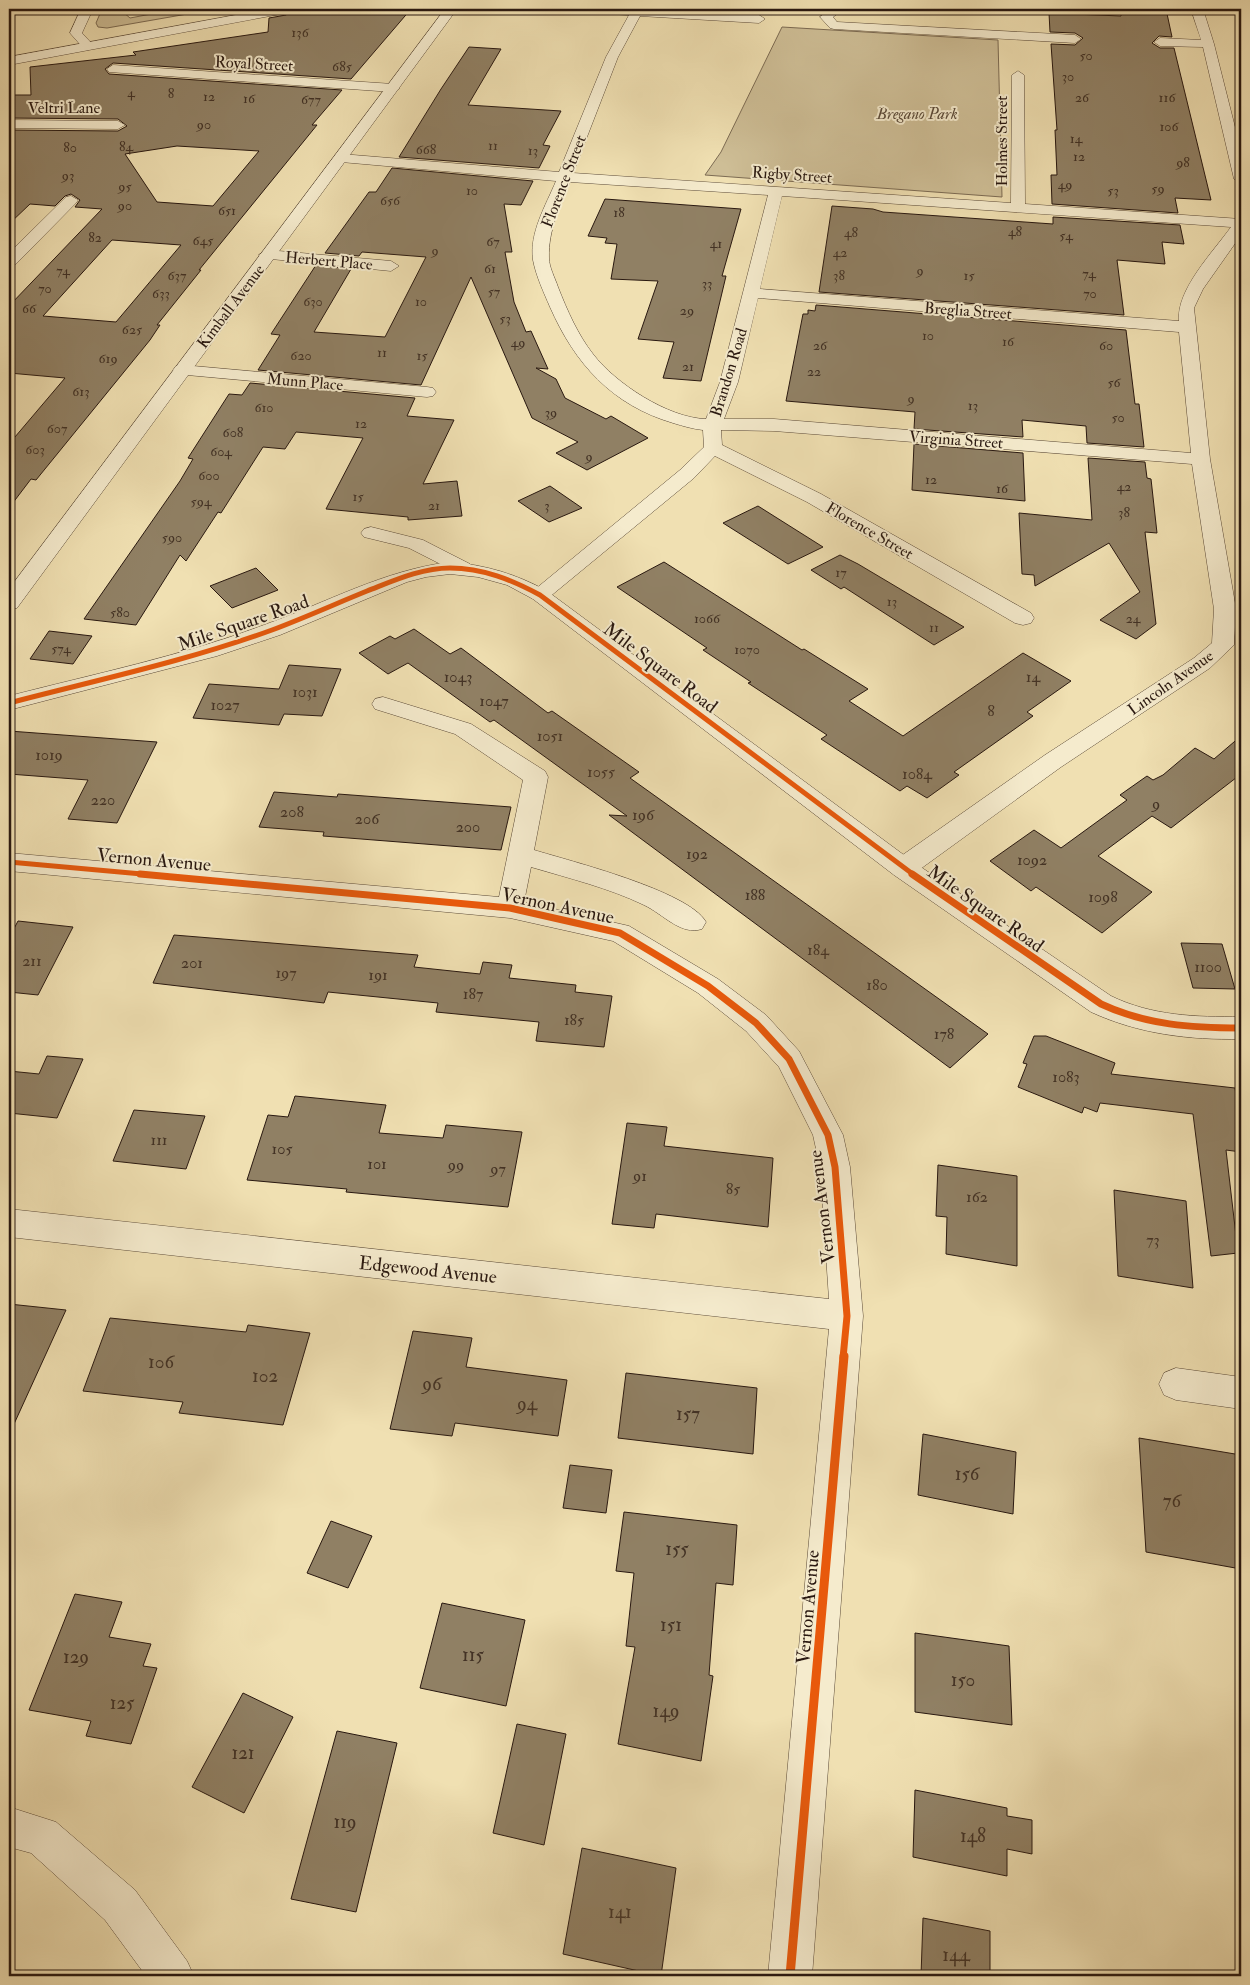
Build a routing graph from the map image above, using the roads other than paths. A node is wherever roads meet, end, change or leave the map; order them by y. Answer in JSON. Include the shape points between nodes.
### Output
{"nodes":[{"id":1,"x":242,"y":9,"type":"edge"},
{"id":2,"x":286,"y":9,"type":"edge"},
{"id":3,"x":451,"y":9,"type":"edge"},
{"id":4,"x":590,"y":9,"type":"edge"},
{"id":5,"x":838,"y":9,"type":"edge"},
{"id":6,"x":1196,"y":9,"type":"edge"},
{"id":7,"x":86,"y":10,"type":"edge"},
{"id":8,"x":637,"y":10,"type":"edge"},
{"id":9,"x":38,"y":12,"type":"dead end"},
{"id":10,"x":759,"y":19,"type":"dead end"},
{"id":11,"x":1075,"y":39,"type":"dead end"},
{"id":12,"x":84,"y":42,"type":"junction"},
{"id":13,"x":1160,"y":42,"type":"dead end"},
{"id":14,"x":1208,"y":44,"type":"junction"},
{"id":15,"x":9,"y":51,"type":"edge"},
{"id":16,"x":9,"y":61,"type":"edge"},
{"id":17,"x":113,"y":69,"type":"dead end"},
{"id":18,"x":1018,"y":75,"type":"dead end"},
{"id":19,"x":393,"y":88,"type":"junction"},
{"id":20,"x":9,"y":124,"type":"edge"},
{"id":21,"x":118,"y":125,"type":"dead end"},
{"id":22,"x":341,"y":158,"type":"junction"},
{"id":23,"x":565,"y":177,"type":"junction"},
{"id":24,"x":1241,"y":179,"type":"edge"},
{"id":25,"x":776,"y":191,"type":"junction"},
{"id":26,"x":71,"y":200,"type":"dead end"},
{"id":27,"x":1018,"y":207,"type":"junction"},
{"id":28,"x":1241,"y":223,"type":"edge"},
{"id":29,"x":267,"y":256,"type":"junction"},
{"id":30,"x":9,"y":262,"type":"edge"},
{"id":31,"x":392,"y":266,"type":"dead end"},
{"id":32,"x":751,"y":293,"type":"junction"},
{"id":33,"x":1186,"y":327,"type":"junction"},
{"id":34,"x":182,"y":370,"type":"junction"},
{"id":35,"x":427,"y":392,"type":"dead end"},
{"id":36,"x":712,"y":426,"type":"junction"},
{"id":37,"x":714,"y":448,"type":"junction"},
{"id":38,"x":1201,"y":459,"type":"junction"},
{"id":39,"x":371,"y":533,"type":"dead end"},
{"id":40,"x":463,"y":568,"type":"junction"},
{"id":41,"x":540,"y":595,"type":"junction"},
{"id":42,"x":9,"y":603,"type":"edge"},
{"id":43,"x":1023,"y":618,"type":"dead end"},
{"id":44,"x":9,"y":703,"type":"edge"},
{"id":45,"x":383,"y":704,"type":"dead end"},
{"id":46,"x":520,"y":855,"type":"junction"},
{"id":47,"x":9,"y":862,"type":"edge"},
{"id":48,"x":903,"y":868,"type":"junction"},
{"id":49,"x":510,"y":908,"type":"junction"},
{"id":50,"x":693,"y":922,"type":"dead end"},
{"id":51,"x":1241,"y":1028,"type":"edge"},
{"id":52,"x":9,"y":1223,"type":"edge"},
{"id":53,"x":847,"y":1316,"type":"junction"},
{"id":54,"x":1176,"y":1384,"type":"dead end"},
{"id":55,"x":1241,"y":1393,"type":"edge"},
{"id":56,"x":9,"y":1827,"type":"edge"},
{"id":57,"x":172,"y":1976,"type":"edge"},
{"id":58,"x":790,"y":1976,"type":"edge"}],
"edges":[{"from":1,"to":12,"type":"street"},
{"from":2,"to":12,"type":"street"},
{"from":3,"to":19,"type":"street","name":"Kimball Avenue"},
{"from":4,"to":8,"type":"street"},
{"from":5,"to":11,"type":"street","via":[[826,17],[834,25]]},
{"from":6,"to":14,"type":"street"},
{"from":7,"to":9,"type":"lane"},
{"from":7,"to":12,"type":"street","via":[[76,33]]},
{"from":8,"to":10,"type":"street"},
{"from":8,"to":23,"type":"street","name":"Florence Street","via":[[612,57]]},
{"from":12,"to":15,"type":"street"},
{"from":12,"to":16,"type":"street"},
{"from":13,"to":14,"type":"street"},
{"from":14,"to":24,"type":"street"},
{"from":17,"to":19,"type":"street","name":"Royal Street"},
{"from":18,"to":27,"type":"street","name":"Holmes Street"},
{"from":19,"to":22,"type":"street","name":"Kimball Avenue"},
{"from":20,"to":21,"type":"street","name":"Veltri Lane"},
{"from":22,"to":23,"type":"street","name":"Rigby Street"},
{"from":22,"to":29,"type":"street","name":"Kimball Avenue"},
{"from":23,"to":25,"type":"street","name":"Rigby Street"},
{"from":23,"to":36,"type":"street","name":"Florence Street","via":[[542,233],[541,260],[572,337],[588,360],[629,397],[673,417]]},
{"from":25,"to":27,"type":"street","name":"Rigby Street"},
{"from":25,"to":32,"type":"street","name":"Brandon Road"},
{"from":26,"to":30,"type":"street"},
{"from":27,"to":28,"type":"street","name":"Rigby Street"},
{"from":28,"to":33,"type":"street","name":"Lincoln Avenue","via":[[1195,289],[1186,308]]},
{"from":29,"to":31,"type":"street","name":"Herbert Place"},
{"from":29,"to":34,"type":"street","name":"Kimball Avenue"},
{"from":32,"to":33,"type":"street","name":"Breglia Street"},
{"from":32,"to":36,"type":"street","name":"Brandon Road","via":[[729,382]]},
{"from":33,"to":38,"type":"street","name":"Lincoln Avenue"},
{"from":34,"to":35,"type":"street","name":"Munn Place"},
{"from":34,"to":42,"type":"street","name":"Kimball Avenue"},
{"from":36,"to":37,"type":"street","name":"Brandon Road"},
{"from":36,"to":38,"type":"street","name":"Virginia Street","via":[[774,425]]},
{"from":37,"to":41,"type":"street","via":[[688,474]]},
{"from":37,"to":43,"type":"street","name":"Florence Street","via":[[814,498]]},
{"from":38,"to":48,"type":"street","name":"Lincoln Avenue","via":[[1225,609],[1223,645]]},
{"from":39,"to":40,"type":"street","via":[[416,544]]},
{"from":40,"to":41,"type":"street","name":"Mile Square Road","via":[[500,576]]},
{"from":40,"to":44,"type":"street","name":"Mile Square Road","via":[[412,574],[272,630],[209,651]]},
{"from":41,"to":48,"type":"street","name":"Mile Square Road"},
{"from":45,"to":46,"type":"street","via":[[463,729],[536,777]]},
{"from":46,"to":49,"type":"street"},
{"from":46,"to":50,"type":"street","via":[[653,898]]},
{"from":47,"to":49,"type":"street","name":"Vernon Avenue"},
{"from":48,"to":51,"type":"street","name":"Mile Square Road","via":[[1064,981],[1118,1014],[1137,1020],[1185,1026]]},
{"from":49,"to":53,"type":"street","name":"Vernon Avenue","via":[[620,933],[708,986],[756,1023],[789,1059],[828,1136],[835,1167]]},
{"from":52,"to":53,"type":"street","name":"Edgewood Avenue"},
{"from":53,"to":58,"type":"street","name":"Vernon Avenue"},
{"from":54,"to":55,"type":"street"},
{"from":56,"to":57,"type":"street","via":[[42,1836],[120,1905]]}]}
